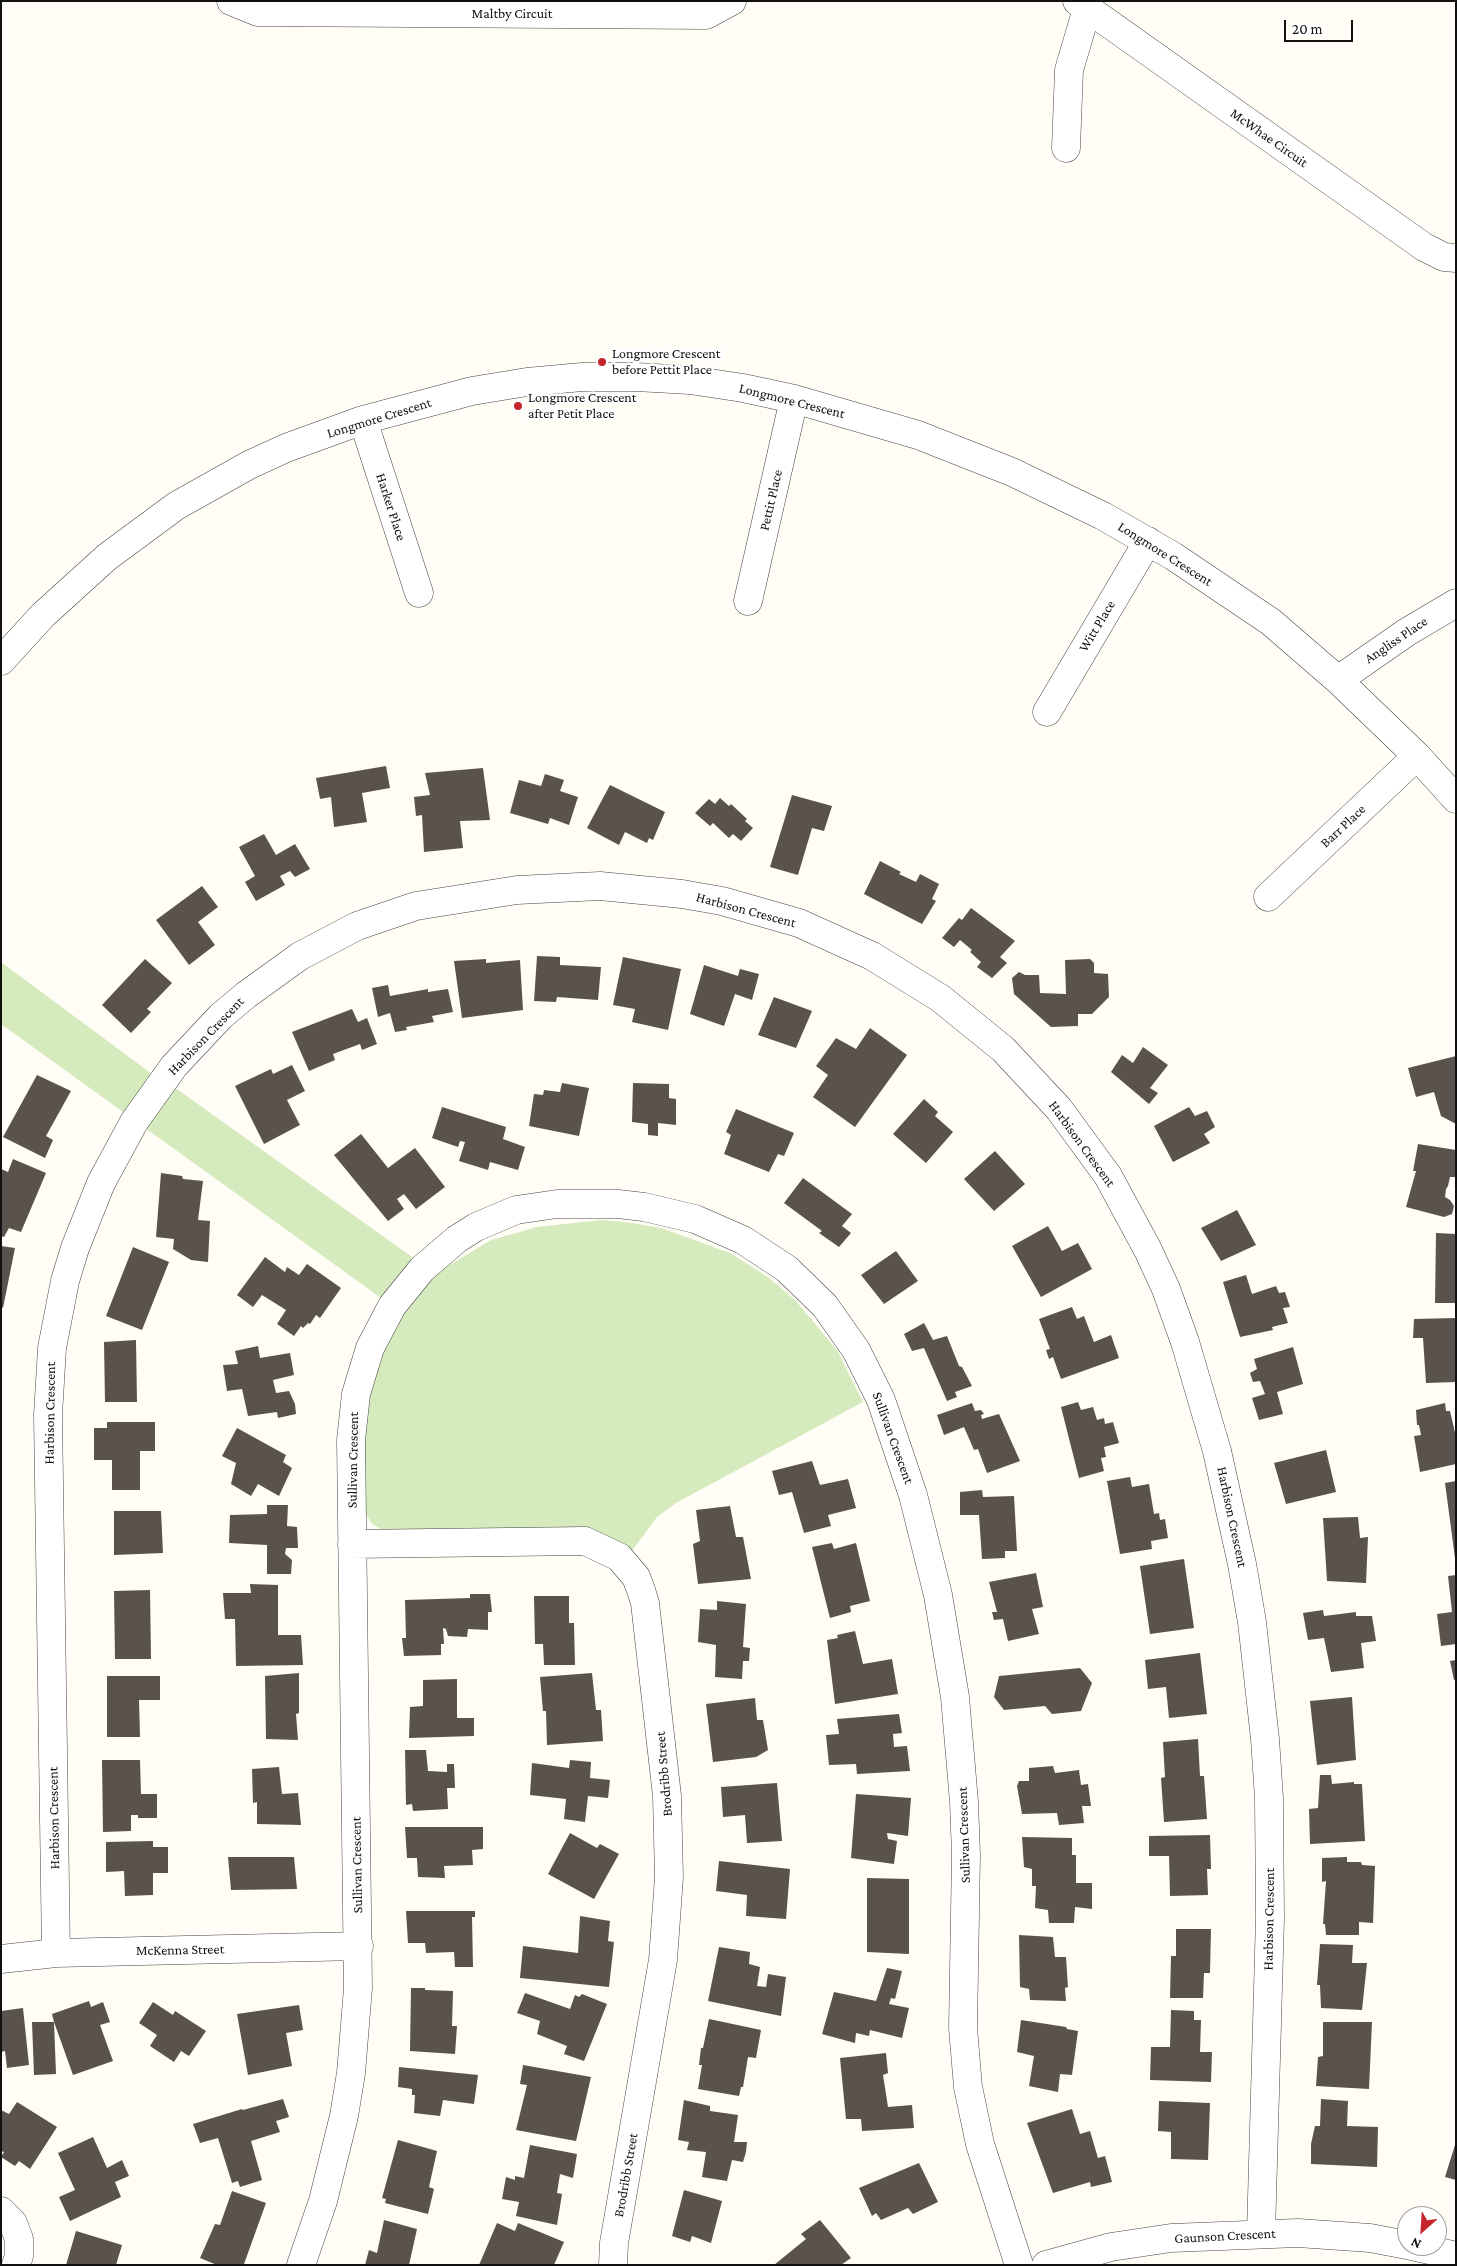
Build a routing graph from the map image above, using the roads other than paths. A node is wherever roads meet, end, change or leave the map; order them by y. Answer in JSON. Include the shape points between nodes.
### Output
{"nodes":[{"id":1,"x":231,"y":1,"type":"edge"},
{"id":2,"x":732,"y":1,"type":"edge"},
{"id":3,"x":1082,"y":5,"type":"edge"},
{"id":4,"x":471,"y":8,"type":"edge"},
{"id":5,"x":1066,"y":148,"type":"dead end"},
{"id":6,"x":1456,"y":258,"type":"edge"},
{"id":7,"x":794,"y":399,"type":"junction"},
{"id":8,"x":363,"y":420,"type":"junction"},
{"id":9,"x":1148,"y":541,"type":"junction"},
{"id":10,"x":419,"y":593,"type":"dead end"},
{"id":11,"x":748,"y":601,"type":"dead end"},
{"id":12,"x":1456,"y":603,"type":"edge"},
{"id":13,"x":1,"y":661,"type":"edge"},
{"id":14,"x":1338,"y":680,"type":"junction"},
{"id":15,"x":1047,"y":712,"type":"dead end"},
{"id":16,"x":1417,"y":756,"type":"junction"},
{"id":17,"x":1456,"y":798,"type":"edge"},
{"id":18,"x":1268,"y":897,"type":"dead end"},
{"id":19,"x":352,"y":1544,"type":"junction"},
{"id":20,"x":359,"y":1946,"type":"junction"},
{"id":21,"x":56,"y":1953,"type":"junction"},
{"id":22,"x":1,"y":1959,"type":"edge"},
{"id":23,"x":1,"y":2211,"type":"edge"},
{"id":24,"x":1261,"y":2233,"type":"junction"},
{"id":25,"x":1397,"y":2243,"type":"edge"},
{"id":26,"x":16,"y":2265,"type":"edge"},
{"id":27,"x":301,"y":2265,"type":"edge"},
{"id":28,"x":613,"y":2265,"type":"edge"},
{"id":29,"x":1019,"y":2265,"type":"edge"},
{"id":30,"x":1046,"y":2265,"type":"edge"}],
"edges":[{"from":1,"to":4,"type":"street","name":"Maltby Circuit","via":[[258,12]]},
{"from":2,"to":4,"type":"street","name":"Maltby Circuit","via":[[706,15]]},
{"from":3,"to":5,"type":"street","name":"McWhae Circuit","via":[[1069,70]]},
{"from":3,"to":6,"type":"street","name":"McWhae Circuit","via":[[1424,247],[1444,257]]},
{"from":7,"to":8,"type":"street","name":"Longmore Crescent","via":[[690,380],[582,377],[472,390]]},
{"from":7,"to":9,"type":"street","name":"Longmore Crescent","via":[[918,435],[1012,472]]},
{"from":7,"to":11,"type":"street","name":"Pettit Place"},
{"from":8,"to":10,"type":"street","name":"Harker Place"},
{"from":8,"to":13,"type":"street","name":"Longmore Crescent","via":[[271,454],[176,506],[107,557],[43,615]]},
{"from":9,"to":14,"type":"street","name":"Longmore Crescent","via":[[1270,622]]},
{"from":9,"to":15,"type":"street","name":"Witt Place"},
{"from":12,"to":14,"type":"street","name":"Angliss Place"},
{"from":14,"to":16,"type":"street","name":"Longmore Crescent"},
{"from":16,"to":17,"type":"street","name":"Longmore Crescent"},
{"from":16,"to":18,"type":"street","name":"Barr Place"},
{"from":19,"to":20,"type":"street","name":"Sullivan Crescent"},
{"from":19,"to":28,"type":"street","name":"Brodribb Street","via":[[585,1541],[619,1557],[636,1577],[641,1590],[668,1796],[669,1877],[663,1960],[614,2243]]},
{"from":19,"to":29,"type":"street","name":"Sullivan Crescent","via":[[351,1440],[356,1394],[370,1348],[392,1306],[422,1269],[476,1227],[516,1210],[557,1204],[644,1207],[695,1219],[743,1240],[787,1269],[825,1306],[856,1350],[881,1400],[913,1495],[938,1595],[955,1697],[964,1802],[963,2028],[968,2087],[980,2144]]},
{"from":20,"to":21,"type":"street","name":"McKenna Street"},
{"from":20,"to":27,"type":"street","name":"Sullivan Crescent","via":[[352,2064],[344,2116],[324,2201]]},
{"from":21,"to":22,"type":"street","name":"McKenna Street"},
{"from":21,"to":24,"type":"street","name":"Harbison Crescent","via":[[48,1415],[52,1348],[74,1248],[100,1183],[134,1122],[174,1066],[246,994],[300,956],[357,926],[416,906],[517,890],[600,886],[722,901],[799,924],[872,956],[940,998],[1003,1049],[1059,1108],[1108,1176],[1166,1289],[1217,1451],[1242,1564],[1265,1739],[1270,1918]]},
{"from":23,"to":26,"type":"street","via":[[13,2223],[19,2239]]},
{"from":24,"to":25,"type":"street","name":"Gaunson Crescent","via":[[1370,2238]]},
{"from":24,"to":30,"type":"street","name":"Gaunson Crescent","via":[[1171,2238],[1111,2248]]}]}
